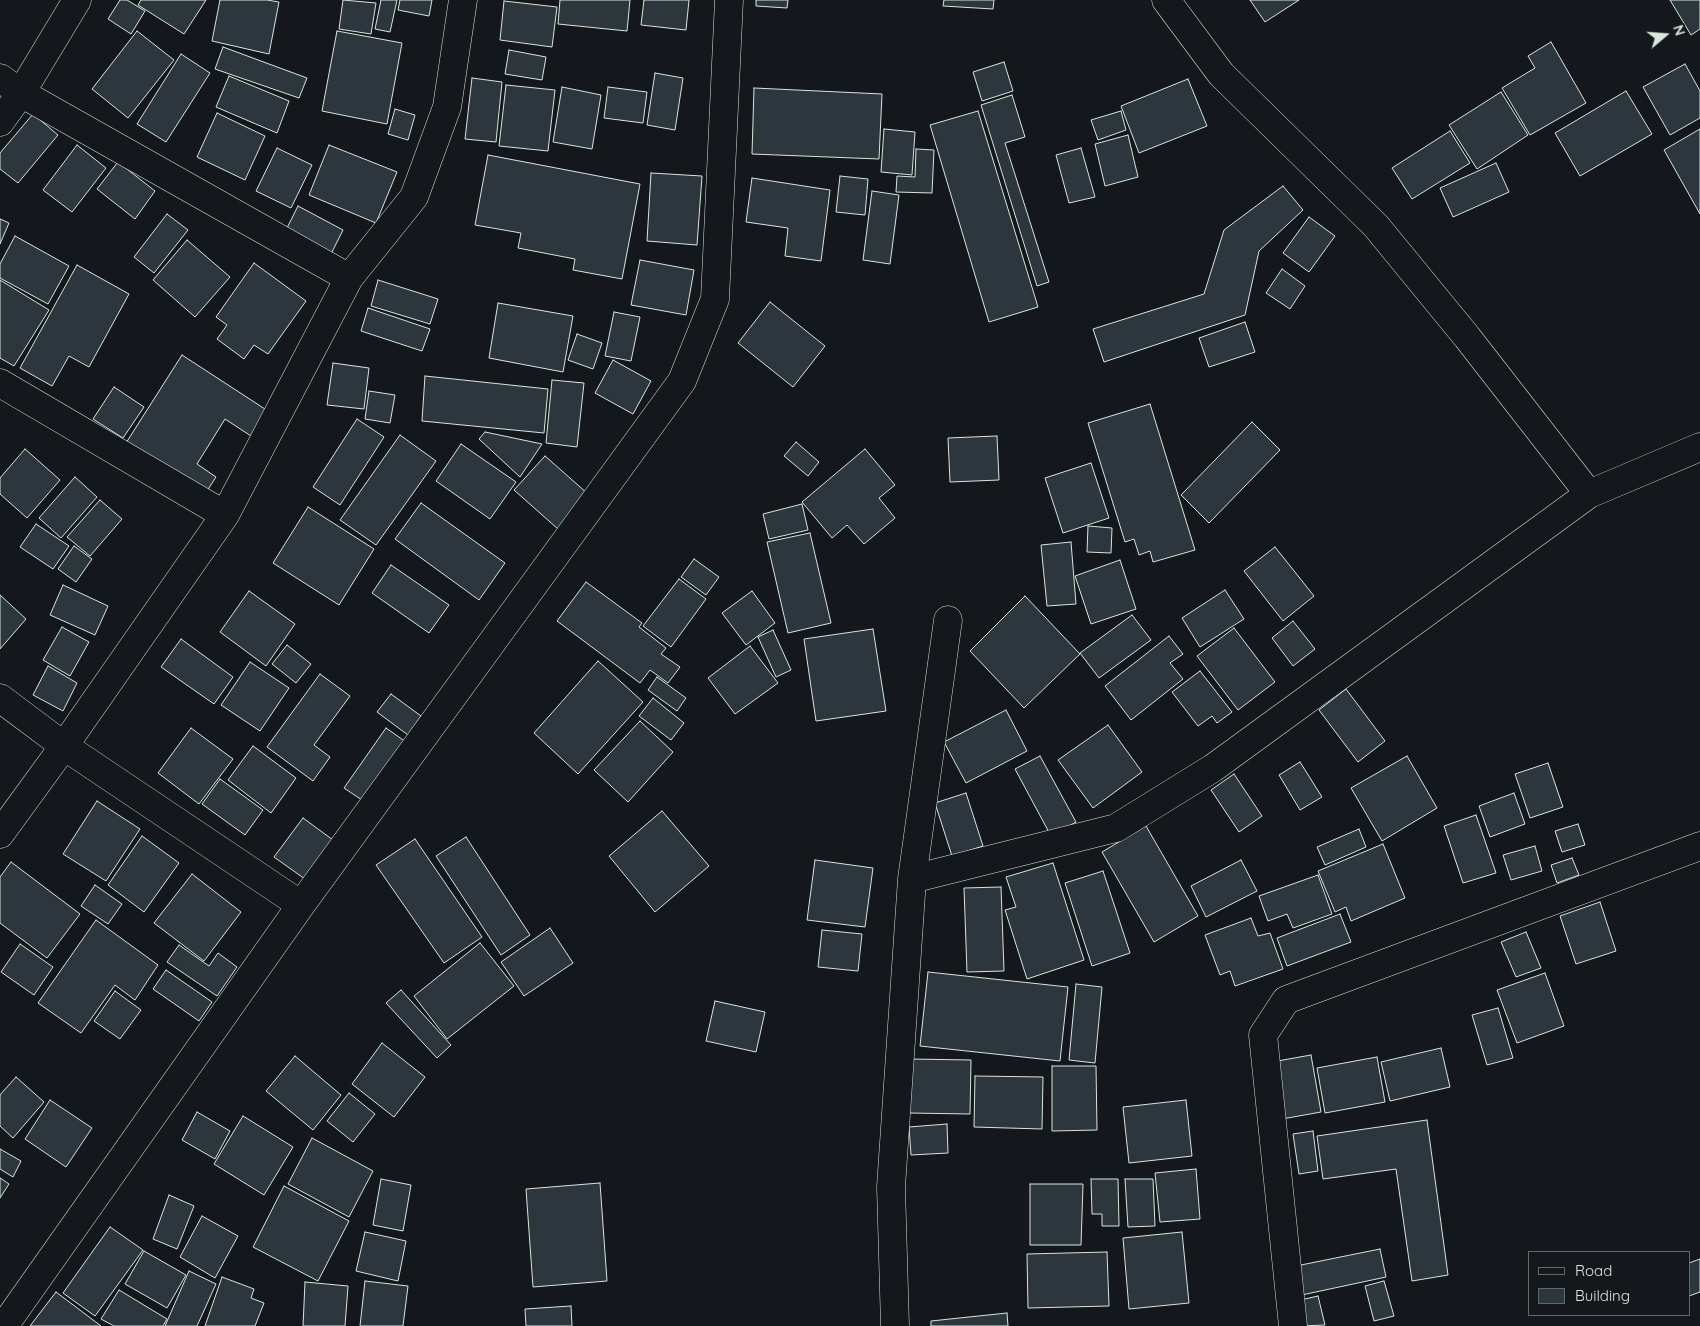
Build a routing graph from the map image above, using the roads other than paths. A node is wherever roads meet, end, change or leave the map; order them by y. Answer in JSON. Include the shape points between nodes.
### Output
{"nodes":[{"id":1,"x":77,"y":0,"type":"edge"},
{"id":2,"x":463,"y":0,"type":"edge"},
{"id":3,"x":729,"y":0,"type":"edge"},
{"id":4,"x":1166,"y":0,"type":"edge"},
{"id":5,"x":10,"y":85,"type":"edge"},
{"id":6,"x":0,"y":122,"type":"edge"},
{"id":7,"x":349,"y":278,"type":"junction"},
{"id":8,"x":0,"y":383,"type":"edge"},
{"id":9,"x":1700,"y":447,"type":"edge"},
{"id":10,"x":1589,"y":494,"type":"junction"},
{"id":11,"x":225,"y":515,"type":"junction"},
{"id":12,"x":948,"y":620,"type":"dead end"},
{"id":13,"x":0,"y":698,"type":"edge"},
{"id":14,"x":64,"y":746,"type":"junction"},
{"id":15,"x":0,"y":834,"type":"edge"},
{"id":16,"x":1700,"y":846,"type":"edge"},
{"id":17,"x":912,"y":878,"type":"junction"},
{"id":18,"x":301,"y":905,"type":"junction"},
{"id":19,"x":6,"y":1315,"type":"edge"},
{"id":20,"x":895,"y":1326,"type":"edge"},
{"id":21,"x":1293,"y":1326,"type":"edge"}],
"edges":[{"from":1,"to":5,"type":"street"},
{"from":2,"to":7,"type":"street","via":[[447,107],[414,197]]},
{"from":3,"to":18,"type":"street","via":[[715,299],[682,381]]},
{"from":4,"to":10,"type":"street","via":[[1221,74],[1376,226]]},
{"from":5,"to":6,"type":"street"},
{"from":5,"to":7,"type":"street"},
{"from":7,"to":11,"type":"street"},
{"from":8,"to":11,"type":"street"},
{"from":9,"to":10,"type":"street"},
{"from":10,"to":17,"type":"street","via":[[1213,768],[1116,828]]},
{"from":11,"to":14,"type":"street"},
{"from":12,"to":17,"type":"street"},
{"from":13,"to":14,"type":"street"},
{"from":14,"to":15,"type":"street"},
{"from":14,"to":18,"type":"street"},
{"from":16,"to":21,"type":"street","via":[[1286,1000],[1263,1036]]},
{"from":17,"to":20,"type":"street","via":[[891,1186]]},
{"from":18,"to":19,"type":"street"}]}
